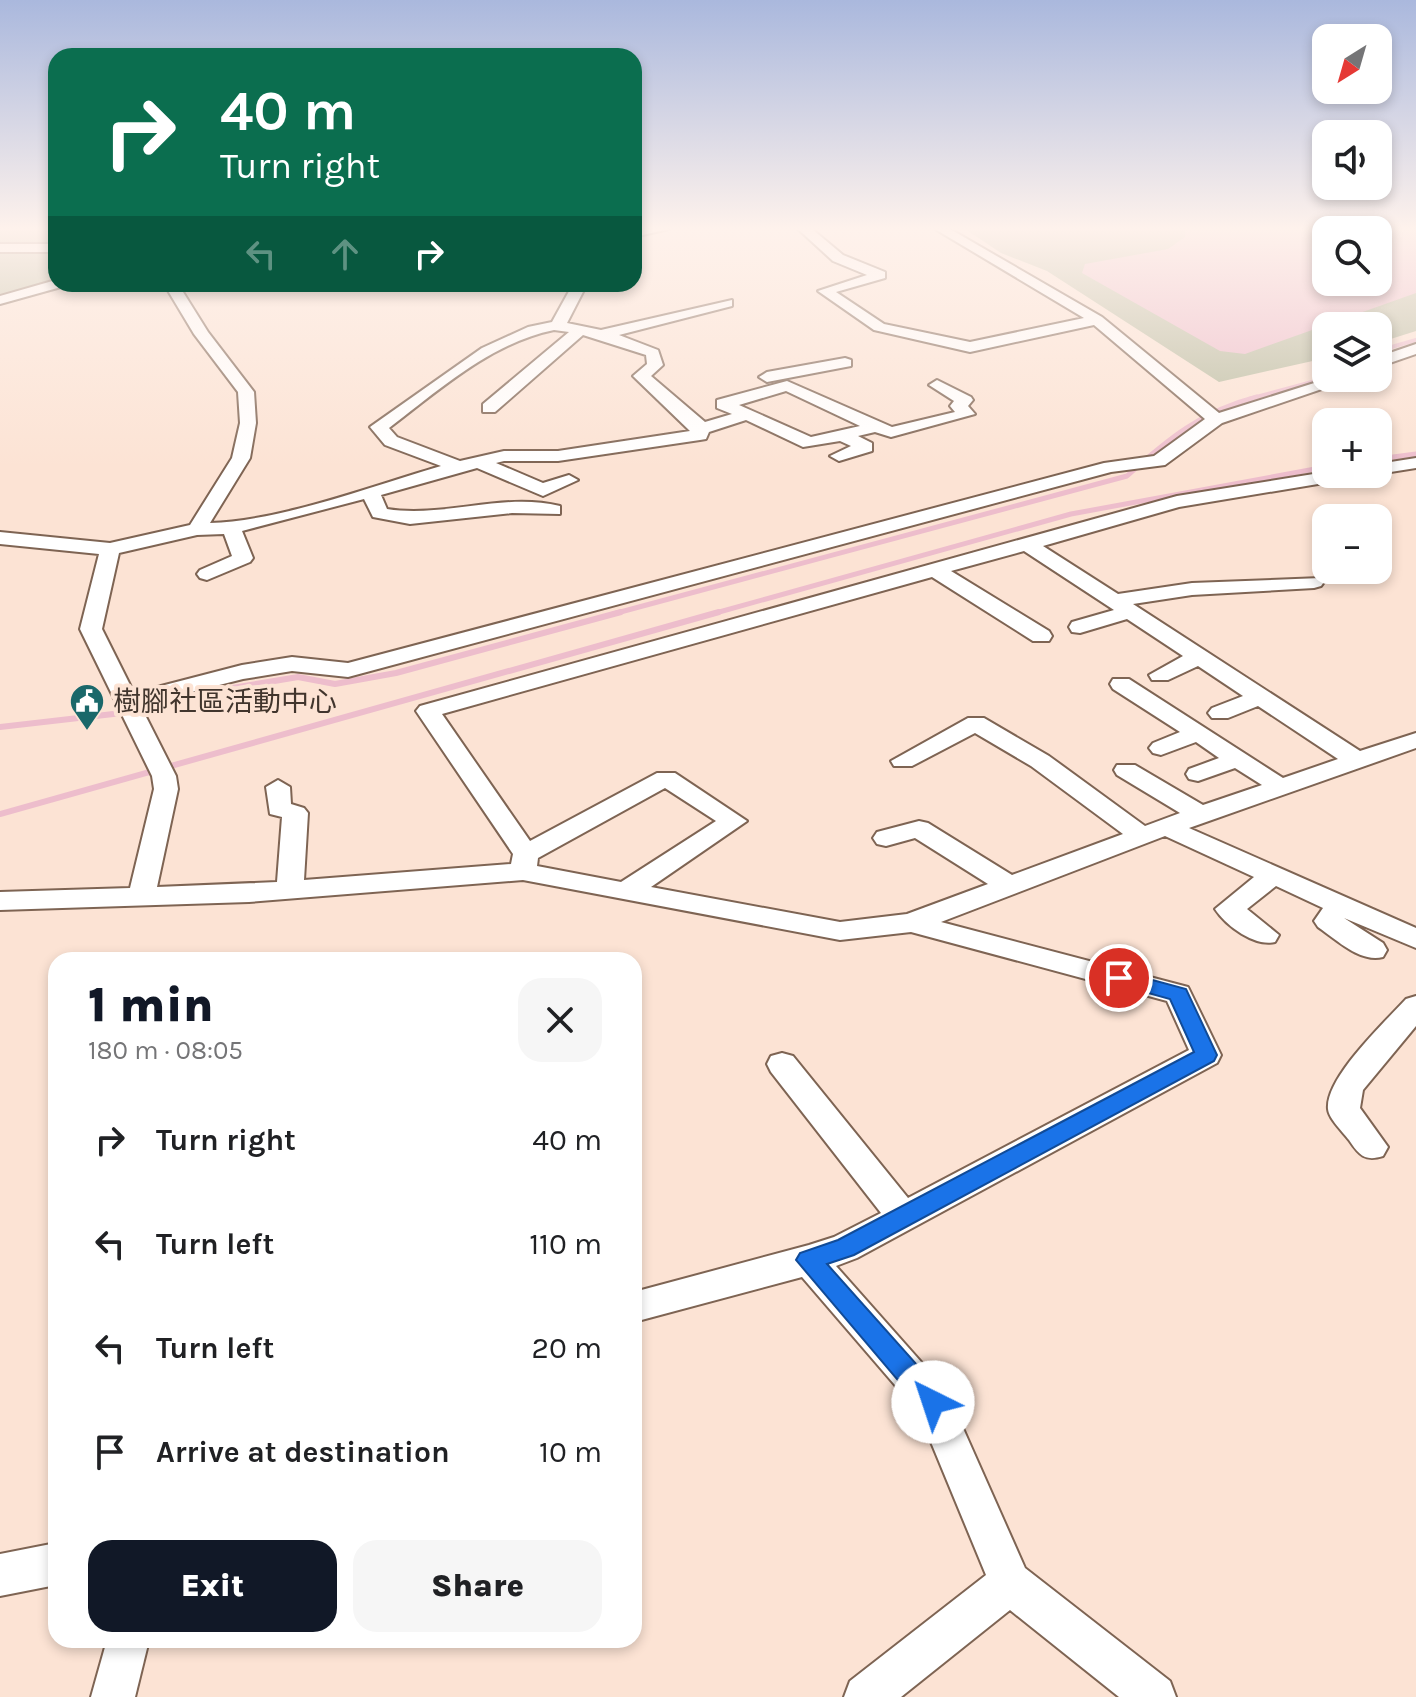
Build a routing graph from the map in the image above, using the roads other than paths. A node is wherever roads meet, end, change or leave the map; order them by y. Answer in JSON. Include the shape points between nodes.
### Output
{"nodes":[{"id":1,"x":186,"y":308,"type":"edge"},
{"id":2,"x":567,"y":308,"type":"edge"},
{"id":3,"x":707,"y":308,"type":"edge"},
{"id":4,"x":851,"y":308,"type":"edge"},
{"id":5,"x":1077,"y":308,"type":"edge"},
{"id":6,"x":1097,"y":320,"type":"junction"},
{"id":7,"x":558,"y":325,"type":"junction"},
{"id":8,"x":578,"y":332,"type":"junction"},
{"id":9,"x":597,"y":336,"type":"junction"},
{"id":10,"x":1416,"y":349,"type":"edge"},
{"id":11,"x":1392,"y":357,"type":"edge"},
{"id":12,"x":845,"y":363,"type":"dead end"},
{"id":13,"x":937,"y":385,"type":"dead end"},
{"id":14,"x":776,"y":387,"type":"junction"},
{"id":15,"x":1312,"y":389,"type":"edge"},
{"id":16,"x":489,"y":408,"type":"dead end"},
{"id":17,"x":747,"y":414,"type":"junction"},
{"id":18,"x":1216,"y":419,"type":"junction"},
{"id":19,"x":876,"y":427,"type":"junction"},
{"id":20,"x":698,"y":430,"type":"junction"},
{"id":21,"x":843,"y":435,"type":"junction"},
{"id":22,"x":839,"y":456,"type":"dead end"},
{"id":23,"x":478,"y":462,"type":"junction"},
{"id":24,"x":1416,"y":463,"type":"edge"},
{"id":25,"x":459,"y":467,"type":"junction"},
{"id":26,"x":1392,"y":467,"type":"edge"},
{"id":27,"x":1392,"y":474,"type":"edge"},
{"id":28,"x":569,"y":480,"type":"dead end"},
{"id":29,"x":1312,"y":480,"type":"edge"},
{"id":30,"x":1416,"y":486,"type":"edge"},
{"id":31,"x":370,"y":491,"type":"junction"},
{"id":32,"x":553,"y":510,"type":"dead end"},
{"id":33,"x":231,"y":528,"type":"junction"},
{"id":34,"x":197,"y":529,"type":"junction"},
{"id":35,"x":0,"y":538,"type":"edge"},
{"id":36,"x":1027,"y":544,"type":"junction"},
{"id":37,"x":110,"y":549,"type":"junction"},
{"id":38,"x":933,"y":569,"type":"junction"},
{"id":39,"x":207,"y":574,"type":"dead end"},
{"id":40,"x":1312,"y":582,"type":"edge"},
{"id":41,"x":1124,"y":606,"type":"junction"},
{"id":42,"x":1080,"y":627,"type":"dead end"},
{"id":43,"x":1041,"y":636,"type":"dead end"},
{"id":44,"x":1200,"y":657,"type":"junction"},
{"id":45,"x":1160,"y":675,"type":"dead end"},
{"id":46,"x":1121,"y":684,"type":"dead end"},
{"id":47,"x":1260,"y":697,"type":"junction"},
{"id":48,"x":132,"y":707,"type":"junction"},
{"id":49,"x":1220,"y":713,"type":"dead end"},
{"id":50,"x":1198,"y":733,"type":"junction"},
{"id":51,"x":1416,"y":740,"type":"edge"},
{"id":52,"x":1161,"y":748,"type":"dead end"},
{"id":53,"x":1238,"y":759,"type":"junction"},
{"id":54,"x":1355,"y":759,"type":"junction"},
{"id":55,"x":903,"y":761,"type":"dead end"},
{"id":56,"x":1126,"y":770,"type":"dead end"},
{"id":57,"x":1198,"y":774,"type":"dead end"},
{"id":58,"x":278,"y":787,"type":"dead end"},
{"id":59,"x":1281,"y":787,"type":"junction"},
{"id":60,"x":1201,"y":815,"type":"junction"},
{"id":61,"x":1154,"y":832,"type":"junction"},
{"id":62,"x":886,"y":838,"type":"dead end"},
{"id":63,"x":524,"y":863,"type":"junction"},
{"id":64,"x":1272,"y":876,"type":"junction"},
{"id":65,"x":1010,"y":886,"type":"junction"},
{"id":66,"x":290,"y":890,"type":"junction"},
{"id":67,"x":624,"y":892,"type":"junction"},
{"id":68,"x":141,"y":897,"type":"junction"},
{"id":69,"x":0,"y":901,"type":"edge"},
{"id":70,"x":1338,"y":906,"type":"junction"},
{"id":71,"x":911,"y":923,"type":"junction"},
{"id":72,"x":1265,"y":935,"type":"dead end"},
{"id":73,"x":1416,"y":939,"type":"edge"},
{"id":74,"x":1373,"y":950,"type":"dead end"},
{"id":75,"x":1416,"y":1006,"type":"edge"},
{"id":76,"x":782,"y":1064,"type":"dead end"},
{"id":77,"x":1372,"y":1147,"type":"dead end"},
{"id":78,"x":904,"y":1217,"type":"junction"},
{"id":79,"x":809,"y":1260,"type":"junction"},
{"id":80,"x":642,"y":1305,"type":"edge"},
{"id":81,"x":48,"y":1566,"type":"edge"},
{"id":82,"x":0,"y":1575,"type":"edge"},
{"id":83,"x":1010,"y":1583,"type":"junction"},
{"id":84,"x":126,"y":1648,"type":"edge"},
{"id":85,"x":113,"y":1697,"type":"edge"},
{"id":86,"x":866,"y":1697,"type":"edge"},
{"id":87,"x":1154,"y":1697,"type":"edge"}],
"edges":[{"from":1,"to":34,"type":"street","via":[[246,392],[248,423],[241,458]]},
{"from":2,"to":7,"type":"street"},
{"from":3,"to":9,"type":"street"},
{"from":4,"to":6,"type":"street","via":[[879,327],[970,347]]},
{"from":5,"to":6,"type":"street"},
{"from":6,"to":18,"type":"street"},
{"from":7,"to":8,"type":"street"},
{"from":7,"to":25,"type":"street","via":[[536,329],[464,365],[379,427],[391,441]]},
{"from":8,"to":9,"type":"street"},
{"from":8,"to":16,"type":"street"},
{"from":9,"to":20,"type":"street","via":[[653,353],[655,365],[641,376]]},
{"from":10,"to":11,"type":"street"},
{"from":12,"to":14,"type":"street","via":[[759,379]]},
{"from":13,"to":19,"type":"street","via":[[965,400],[958,406],[967,414],[891,432]]},
{"from":14,"to":17,"type":"street","via":[[723,404]]},
{"from":14,"to":19,"type":"street","via":[[787,386]]},
{"from":15,"to":18,"type":"street"},
{"from":17,"to":20,"type":"street"},
{"from":17,"to":21,"type":"street","via":[[809,443]]},
{"from":18,"to":48,"type":"street","via":[[1159,461],[1110,467],[348,670],[292,664],[242,672]]},
{"from":19,"to":21,"type":"street"},
{"from":20,"to":23,"type":"street","via":[[700,435],[558,456],[504,456]]},
{"from":21,"to":22,"type":"street","via":[[866,447]]},
{"from":23,"to":25,"type":"street"},
{"from":23,"to":28,"type":"street","via":[[543,490]]},
{"from":24,"to":26,"type":"street"},
{"from":25,"to":31,"type":"street"},
{"from":27,"to":30,"type":"street"},
{"from":29,"to":36,"type":"street","via":[[1177,502]]},
{"from":31,"to":32,"type":"street","via":[[380,513],[410,518],[512,507]]},
{"from":31,"to":33,"type":"street"},
{"from":33,"to":34,"type":"street"},
{"from":33,"to":39,"type":"street","via":[[243,558]]},
{"from":34,"to":37,"type":"street"},
{"from":35,"to":37,"type":"street"},
{"from":36,"to":38,"type":"street"},
{"from":36,"to":41,"type":"street"},
{"from":37,"to":48,"type":"street","via":[[91,629]]},
{"from":38,"to":43,"type":"street"},
{"from":38,"to":63,"type":"street","via":[[428,711]]},
{"from":40,"to":41,"type":"street","via":[[1192,589]]},
{"from":41,"to":42,"type":"street"},
{"from":41,"to":44,"type":"street"},
{"from":44,"to":45,"type":"street"},
{"from":44,"to":47,"type":"street"},
{"from":46,"to":50,"type":"street"},
{"from":47,"to":49,"type":"street"},
{"from":47,"to":54,"type":"street"},
{"from":48,"to":68,"type":"street","via":[[166,789]]},
{"from":50,"to":52,"type":"street"},
{"from":50,"to":53,"type":"street"},
{"from":51,"to":54,"type":"street"},
{"from":53,"to":57,"type":"street"},
{"from":53,"to":59,"type":"street"},
{"from":54,"to":59,"type":"street"},
{"from":55,"to":61,"type":"street","via":[[976,723]]},
{"from":56,"to":60,"type":"street"},
{"from":58,"to":66,"type":"street","via":[[279,809],[295,813]]},
{"from":59,"to":60,"type":"street"},
{"from":60,"to":61,"type":"street"},
{"from":61,"to":64,"type":"street"},
{"from":61,"to":65,"type":"street"},
{"from":62,"to":65,"type":"street","via":[[919,829]]},
{"from":63,"to":66,"type":"street"},
{"from":63,"to":67,"type":"street"},
{"from":63,"to":67,"type":"street","via":[[666,778],[734,821]]},
{"from":64,"to":70,"type":"street"},
{"from":64,"to":72,"type":"street","via":[[1229,909]]},
{"from":65,"to":71,"type":"street"},
{"from":66,"to":68,"type":"street"},
{"from":67,"to":71,"type":"street","via":[[840,931]]},
{"from":68,"to":69,"type":"street"},
{"from":70,"to":73,"type":"street"},
{"from":70,"to":74,"type":"street","via":[[1328,921]]},
{"from":71,"to":78,"type":"street","via":[[1178,994],[1206,1055]]},
{"from":75,"to":77,"type":"street","via":[[1348,1087],[1344,1110]]},
{"from":76,"to":78,"type":"street"},
{"from":78,"to":79,"type":"street"},
{"from":79,"to":80,"type":"street"},
{"from":79,"to":83,"type":"street","via":[[933,1402]]},
{"from":81,"to":82,"type":"street"},
{"from":83,"to":86,"type":"street"},
{"from":83,"to":87,"type":"street"},
{"from":84,"to":85,"type":"street"}]}
